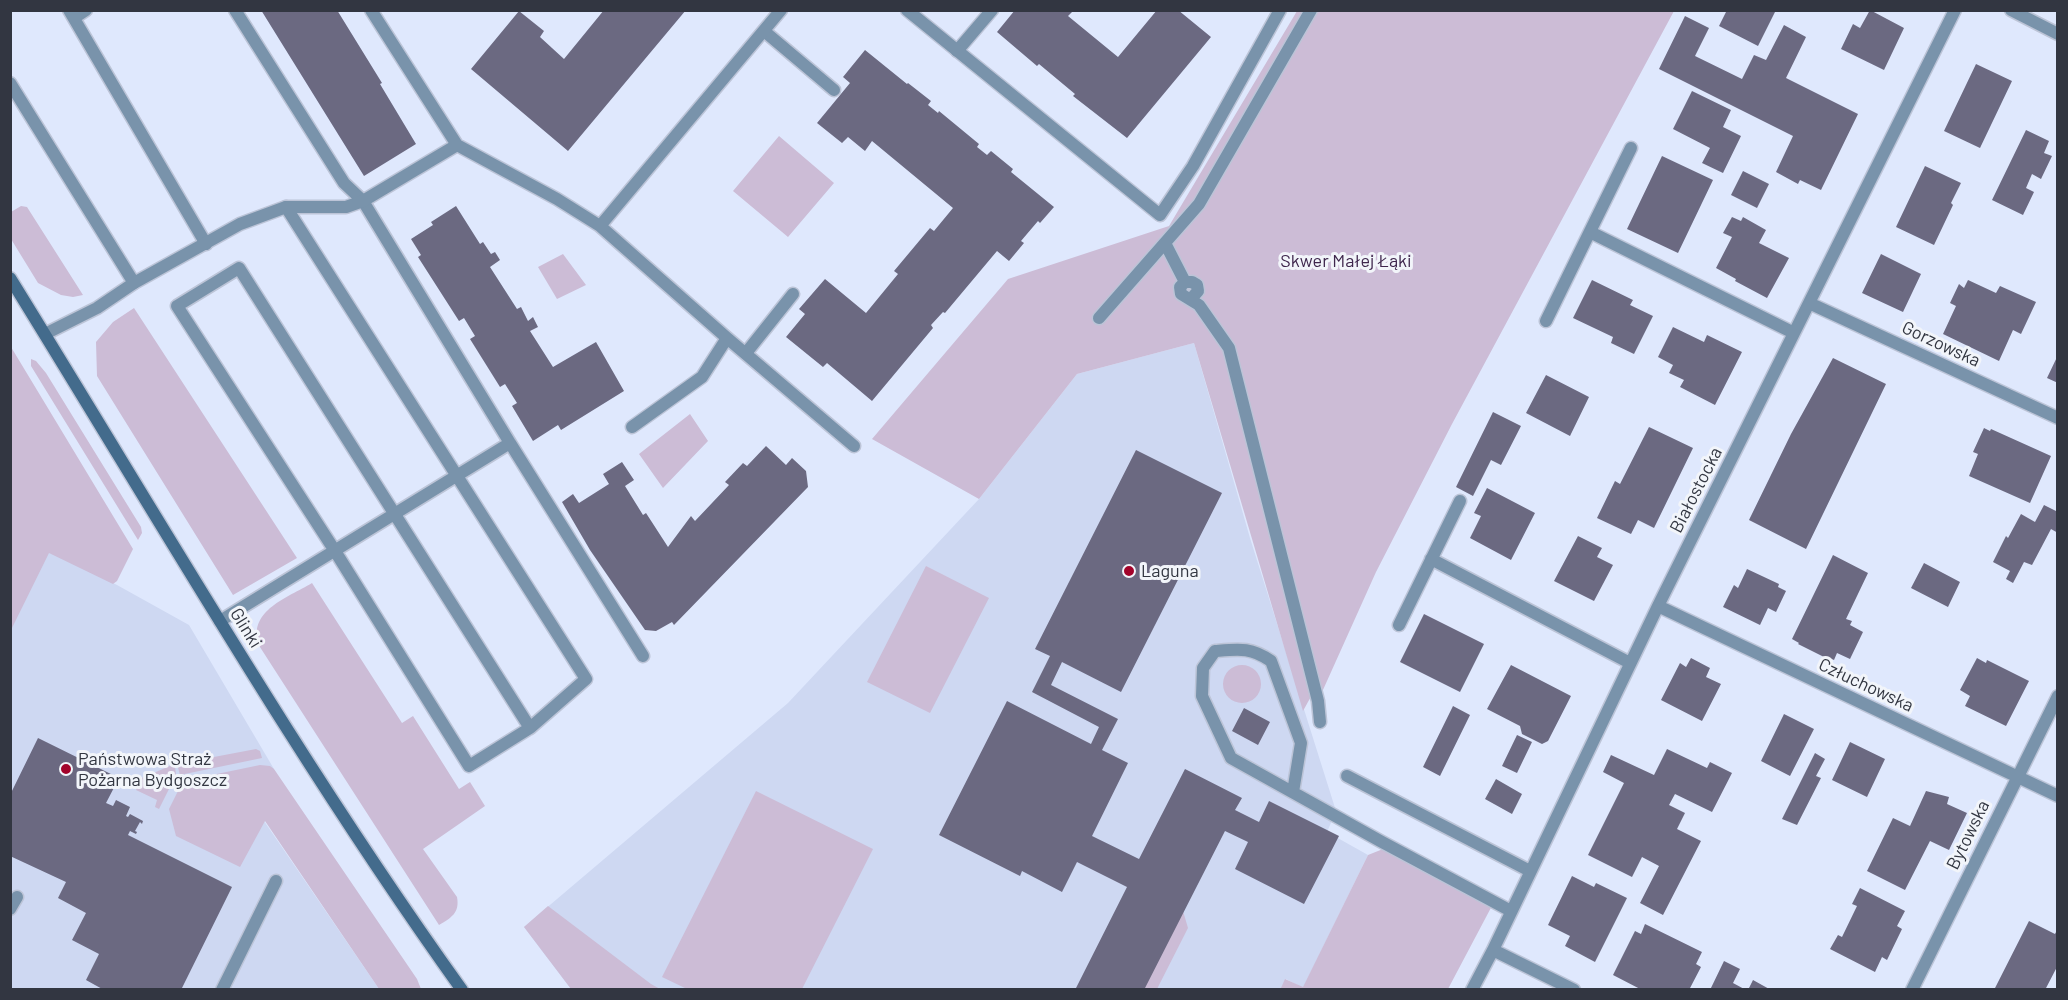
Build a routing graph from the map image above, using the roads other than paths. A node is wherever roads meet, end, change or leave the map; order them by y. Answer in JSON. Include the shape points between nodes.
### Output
{"nodes":[{"id":1,"x":86,"y":10,"type":"edge"},
{"id":2,"x":235,"y":10,"type":"edge"},
{"id":3,"x":371,"y":10,"type":"edge"},
{"id":4,"x":781,"y":10,"type":"edge"},
{"id":5,"x":907,"y":10,"type":"edge"},
{"id":6,"x":992,"y":10,"type":"edge"},
{"id":7,"x":1280,"y":10,"type":"edge"},
{"id":8,"x":1311,"y":10,"type":"edge"},
{"id":9,"x":1955,"y":10,"type":"edge"},
{"id":10,"x":2011,"y":10,"type":"edge"},
{"id":11,"x":71,"y":14,"type":"edge"},
{"id":12,"x":764,"y":31,"type":"junction"},
{"id":13,"x":2058,"y":34,"type":"edge"},
{"id":14,"x":957,"y":51,"type":"junction"},
{"id":15,"x":10,"y":83,"type":"edge"},
{"id":16,"x":834,"y":90,"type":"dead end"},
{"id":17,"x":457,"y":145,"type":"junction"},
{"id":18,"x":1631,"y":148,"type":"dead end"},
{"id":19,"x":363,"y":201,"type":"junction"},
{"id":20,"x":286,"y":207,"type":"junction"},
{"id":21,"x":600,"y":226,"type":"junction"},
{"id":22,"x":1590,"y":232,"type":"junction"},
{"id":23,"x":1165,"y":243,"type":"junction"},
{"id":24,"x":206,"y":244,"type":"junction"},
{"id":25,"x":10,"y":278,"type":"edge"},
{"id":26,"x":134,"y":283,"type":"junction"},
{"id":27,"x":793,"y":294,"type":"dead end"},
{"id":28,"x":1809,"y":303,"type":"junction"},
{"id":29,"x":1099,"y":318,"type":"dead end"},
{"id":30,"x":1546,"y":321,"type":"dead end"},
{"id":31,"x":1794,"y":333,"type":"junction"},
{"id":32,"x":45,"y":334,"type":"junction"},
{"id":33,"x":727,"y":338,"type":"junction"},
{"id":34,"x":746,"y":353,"type":"junction"},
{"id":35,"x":2058,"y":418,"type":"edge"},
{"id":36,"x":632,"y":427,"type":"dead end"},
{"id":37,"x":510,"y":442,"type":"junction"},
{"id":38,"x":854,"y":446,"type":"dead end"},
{"id":39,"x":457,"y":477,"type":"junction"},
{"id":40,"x":1460,"y":501,"type":"dead end"},
{"id":41,"x":395,"y":514,"type":"junction"},
{"id":42,"x":335,"y":551,"type":"junction"},
{"id":43,"x":1431,"y":559,"type":"junction"},
{"id":44,"x":1658,"y":606,"type":"junction"},
{"id":45,"x":220,"y":621,"type":"junction"},
{"id":46,"x":1399,"y":625,"type":"dead end"},
{"id":47,"x":643,"y":656,"type":"dead end"},
{"id":48,"x":1630,"y":663,"type":"junction"},
{"id":49,"x":2058,"y":696,"type":"edge"},
{"id":50,"x":1320,"y":722,"type":"dead end"},
{"id":51,"x":530,"y":728,"type":"junction"},
{"id":52,"x":1347,"y":776,"type":"dead end"},
{"id":53,"x":2017,"y":776,"type":"junction"},
{"id":54,"x":1293,"y":792,"type":"junction"},
{"id":55,"x":2058,"y":796,"type":"edge"},
{"id":56,"x":1530,"y":871,"type":"junction"},
{"id":57,"x":276,"y":881,"type":"dead end"},
{"id":58,"x":17,"y":897,"type":"dead end"},
{"id":59,"x":10,"y":909,"type":"edge"},
{"id":60,"x":1512,"y":911,"type":"junction"},
{"id":61,"x":1493,"y":950,"type":"junction"},
{"id":62,"x":222,"y":990,"type":"edge"},
{"id":63,"x":462,"y":990,"type":"edge"},
{"id":64,"x":1472,"y":990,"type":"edge"},
{"id":65,"x":1574,"y":990,"type":"edge"},
{"id":66,"x":1912,"y":990,"type":"edge"}],
"edges":[{"from":1,"to":11,"type":"street"},
{"from":2,"to":19,"type":"street","via":[[344,183]]},
{"from":3,"to":17,"type":"street"},
{"from":4,"to":12,"type":"street"},
{"from":5,"to":14,"type":"street"},
{"from":6,"to":14,"type":"street"},
{"from":7,"to":14,"type":"street","via":[[1193,166],[1160,215]]},
{"from":8,"to":23,"type":"street","via":[[1199,204]]},
{"from":9,"to":28,"type":"street","name":"Białostocka"},
{"from":10,"to":13,"type":"street"},
{"from":11,"to":24,"type":"street"},
{"from":12,"to":16,"type":"street"},
{"from":12,"to":21,"type":"street"},
{"from":15,"to":26,"type":"street"},
{"from":17,"to":19,"type":"street"},
{"from":17,"to":21,"type":"street"},
{"from":18,"to":22,"type":"street"},
{"from":19,"to":20,"type":"street","via":[[346,207]]},
{"from":19,"to":37,"type":"street"},
{"from":20,"to":24,"type":"street","via":[[240,224]]},
{"from":20,"to":39,"type":"street"},
{"from":21,"to":33,"type":"street"},
{"from":22,"to":30,"type":"street"},
{"from":22,"to":31,"type":"street"},
{"from":23,"to":29,"type":"street"},
{"from":23,"to":50,"type":"street","via":[[1185,282],[1197,285],[1198,291],[1191,299],[1229,348],[1318,701]]},
{"from":24,"to":26,"type":"street"},
{"from":25,"to":32,"type":"street","name":"Glinki"},
{"from":26,"to":32,"type":"street","via":[[97,308]]},
{"from":27,"to":34,"type":"street"},
{"from":28,"to":31,"type":"street","name":"Białostocka"},
{"from":28,"to":35,"type":"street","name":"Gorzowska"},
{"from":31,"to":44,"type":"street","name":"Białostocka"},
{"from":32,"to":45,"type":"street","name":"Glinki"},
{"from":33,"to":34,"type":"street"},
{"from":33,"to":36,"type":"street","via":[[702,377]]},
{"from":34,"to":38,"type":"street"},
{"from":37,"to":39,"type":"street"},
{"from":37,"to":47,"type":"street"},
{"from":39,"to":41,"type":"street"},
{"from":39,"to":51,"type":"street","via":[[586,679]]},
{"from":40,"to":43,"type":"street"},
{"from":41,"to":42,"type":"street"},
{"from":41,"to":42,"type":"street","via":[[239,268],[177,306]]},
{"from":41,"to":51,"type":"street"},
{"from":42,"to":45,"type":"street"},
{"from":42,"to":51,"type":"street","via":[[469,766]]},
{"from":43,"to":46,"type":"street"},
{"from":43,"to":48,"type":"street"},
{"from":44,"to":48,"type":"street","name":"Białostocka"},
{"from":44,"to":53,"type":"street","name":"Człuchowska"},
{"from":45,"to":63,"type":"street","name":"Glinki","via":[[346,821]]},
{"from":48,"to":56,"type":"street","name":"Białostocka"},
{"from":49,"to":53,"type":"street","name":"Bytowska"},
{"from":52,"to":56,"type":"street"},
{"from":53,"to":55,"type":"street","name":"Człuchowska"},
{"from":53,"to":66,"type":"street","name":"Bytowska"},
{"from":54,"to":54,"type":"street","via":[[1232,758],[1202,696],[1203,668],[1215,651],[1244,648],[1271,661],[1301,743]]},
{"from":54,"to":60,"type":"street"},
{"from":56,"to":60,"type":"street","name":"Białostocka"},
{"from":57,"to":62,"type":"street"},
{"from":58,"to":59,"type":"street"},
{"from":60,"to":61,"type":"street","name":"Białostocka"},
{"from":61,"to":64,"type":"street","name":"Białostocka"},
{"from":61,"to":65,"type":"street"}]}
